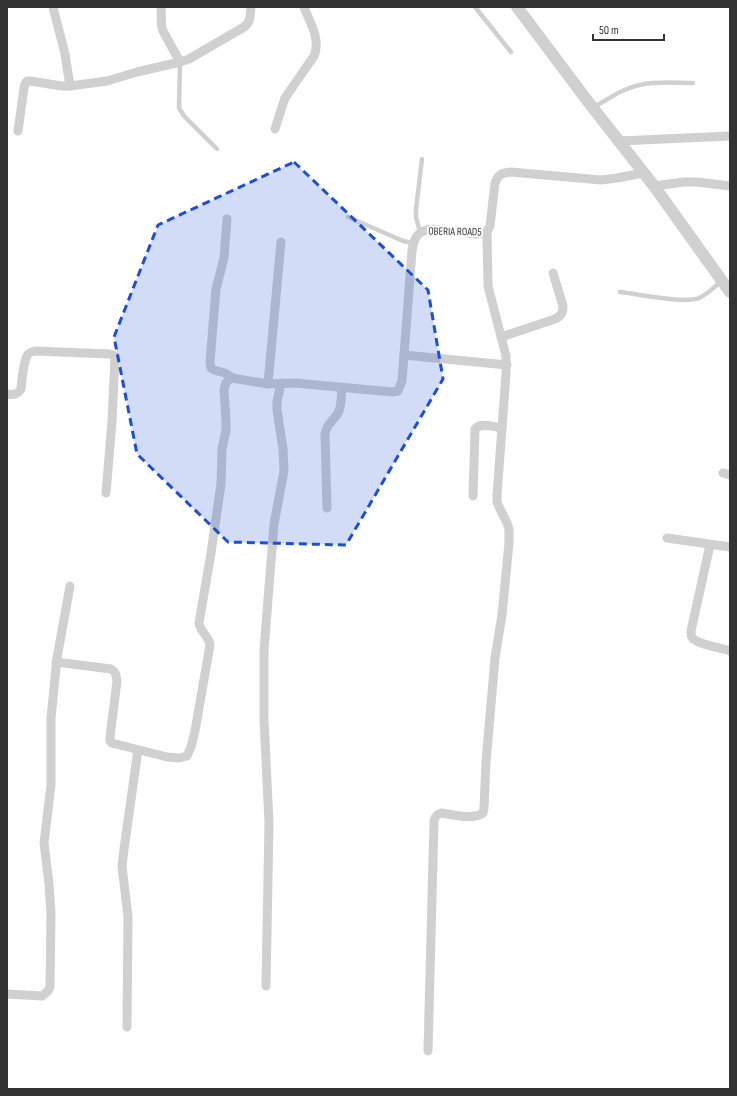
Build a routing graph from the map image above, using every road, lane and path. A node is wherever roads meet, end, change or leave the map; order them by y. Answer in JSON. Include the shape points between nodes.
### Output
{"nodes":[{"id":1,"x":53,"y":7,"type":"edge"},
{"id":2,"x":161,"y":7,"type":"edge"},
{"id":3,"x":251,"y":7,"type":"edge"},
{"id":4,"x":304,"y":7,"type":"edge"},
{"id":5,"x":475,"y":7,"type":"edge"},
{"id":6,"x":517,"y":7,"type":"edge"},
{"id":7,"x":511,"y":52,"type":"dead end"},
{"id":8,"x":180,"y":62,"type":"junction"},
{"id":9,"x":693,"y":83,"type":"dead end"},
{"id":10,"x":70,"y":86,"type":"junction"},
{"id":11,"x":593,"y":108,"type":"junction"},
{"id":12,"x":275,"y":129,"type":"dead end"},
{"id":13,"x":18,"y":131,"type":"dead end"},
{"id":14,"x":730,"y":136,"type":"edge"},
{"id":15,"x":619,"y":141,"type":"junction"},
{"id":16,"x":217,"y":149,"type":"dead end"},
{"id":17,"x":422,"y":159,"type":"dead end"},
{"id":18,"x":643,"y":173,"type":"junction"},
{"id":19,"x":654,"y":186,"type":"junction"},
{"id":20,"x":730,"y":186,"type":"edge"},
{"id":21,"x":348,"y":217,"type":"dead end"},
{"id":22,"x":227,"y":219,"type":"dead end"},
{"id":23,"x":487,"y":231,"type":"junction"},
{"id":24,"x":420,"y":232,"type":"junction"},
{"id":25,"x":281,"y":242,"type":"dead end"},
{"id":26,"x":413,"y":243,"type":"junction"},
{"id":27,"x":553,"y":273,"type":"dead end"},
{"id":28,"x":721,"y":281,"type":"junction"},
{"id":29,"x":620,"y":292,"type":"dead end"},
{"id":30,"x":730,"y":292,"type":"edge"},
{"id":31,"x":501,"y":337,"type":"junction"},
{"id":32,"x":404,"y":355,"type":"junction"},
{"id":33,"x":507,"y":365,"type":"junction"},
{"id":34,"x":233,"y":378,"type":"junction"},
{"id":35,"x":281,"y":383,"type":"junction"},
{"id":36,"x":268,"y":384,"type":"junction"},
{"id":37,"x":342,"y":388,"type":"junction"},
{"id":38,"x":7,"y":394,"type":"edge"},
{"id":39,"x":502,"y":428,"type":"junction"},
{"id":40,"x":106,"y":493,"type":"dead end"},
{"id":41,"x":472,"y":496,"type":"dead end"},
{"id":42,"x":327,"y":508,"type":"dead end"},
{"id":43,"x":667,"y":538,"type":"dead end"},
{"id":44,"x":710,"y":545,"type":"junction"},
{"id":45,"x":730,"y":547,"type":"edge"},
{"id":46,"x":70,"y":586,"type":"dead end"},
{"id":47,"x":730,"y":651,"type":"edge"},
{"id":48,"x":56,"y":662,"type":"junction"},
{"id":49,"x":138,"y":750,"type":"junction"},
{"id":50,"x":266,"y":986,"type":"dead end"},
{"id":51,"x":7,"y":994,"type":"edge"},
{"id":52,"x":128,"y":1027,"type":"dead end"},
{"id":53,"x":428,"y":1051,"type":"dead end"}],
"edges":[{"from":1,"to":10,"type":"street"},
{"from":2,"to":8,"type":"street","via":[[161,26]]},
{"from":3,"to":8,"type":"street","via":[[248,24]]},
{"from":4,"to":12,"type":"street","via":[[317,40],[316,50],[285,98]]},
{"from":5,"to":7,"type":"lane"},
{"from":6,"to":11,"type":"street"},
{"from":8,"to":10,"type":"street","via":[[107,81]]},
{"from":8,"to":16,"type":"lane","via":[[179,108]]},
{"from":9,"to":11,"type":"lane","via":[[638,85]]},
{"from":10,"to":13,"type":"street","via":[[28,81],[24,88]]},
{"from":11,"to":15,"type":"street"},
{"from":14,"to":15,"type":"street"},
{"from":15,"to":18,"type":"street"},
{"from":17,"to":24,"type":"lane","via":[[416,208]]},
{"from":18,"to":19,"type":"street"},
{"from":18,"to":23,"type":"street","name":"OBERIA ROAD5","via":[[601,180],[502,173],[496,178],[490,226]]},
{"from":19,"to":20,"type":"street","via":[[691,182]]},
{"from":19,"to":28,"type":"street"},
{"from":21,"to":26,"type":"lane"},
{"from":22,"to":34,"type":"street","via":[[224,258],[216,289],[210,362],[211,368]]},
{"from":23,"to":24,"type":"street","name":"OBERIA ROAD5","via":[[481,234],[433,229]]},
{"from":23,"to":31,"type":"street","via":[[488,286]]},
{"from":24,"to":26,"type":"street","name":"OBERIA ROAD5"},
{"from":25,"to":36,"type":"street"},
{"from":26,"to":32,"type":"street","name":"OBERIA ROAD5"},
{"from":27,"to":31,"type":"street","via":[[563,306],[560,316]]},
{"from":28,"to":29,"type":"lane","via":[[708,293],[693,300]]},
{"from":28,"to":30,"type":"street"},
{"from":31,"to":33,"type":"street"},
{"from":32,"to":33,"type":"street"},
{"from":32,"to":37,"type":"street","name":"OBERIA ROAD5","via":[[402,381],[398,391]]},
{"from":33,"to":39,"type":"street"},
{"from":34,"to":36,"type":"street"},
{"from":34,"to":49,"type":"street","via":[[228,380],[224,390],[226,430],[222,449],[221,484],[199,624],[210,645],[191,747],[187,756],[179,758]]},
{"from":35,"to":36,"type":"street"},
{"from":35,"to":37,"type":"street"},
{"from":35,"to":50,"type":"street","via":[[277,410],[284,471],[274,524],[264,650],[269,823]]},
{"from":37,"to":42,"type":"street","via":[[340,409],[328,424],[325,434]]},
{"from":38,"to":40,"type":"street","via":[[15,394],[21,389],[25,360],[30,353],[113,355],[115,357],[112,421]]},
{"from":39,"to":41,"type":"street","via":[[481,425],[475,429]]},
{"from":39,"to":53,"type":"street","via":[[497,502],[509,529],[509,543],[495,658],[484,808],[483,813],[478,816],[442,813],[435,817],[434,821]]},
{"from":43,"to":44,"type":"street"},
{"from":44,"to":45,"type":"street"},
{"from":44,"to":47,"type":"street","via":[[691,631],[692,637],[702,644]]},
{"from":46,"to":48,"type":"street"},
{"from":48,"to":49,"type":"street","via":[[114,671],[117,681],[110,741]]},
{"from":48,"to":51,"type":"street","via":[[51,718],[51,785],[44,843],[51,913],[50,987],[42,996]]},
{"from":49,"to":52,"type":"street","via":[[122,866],[128,917]]}]}
